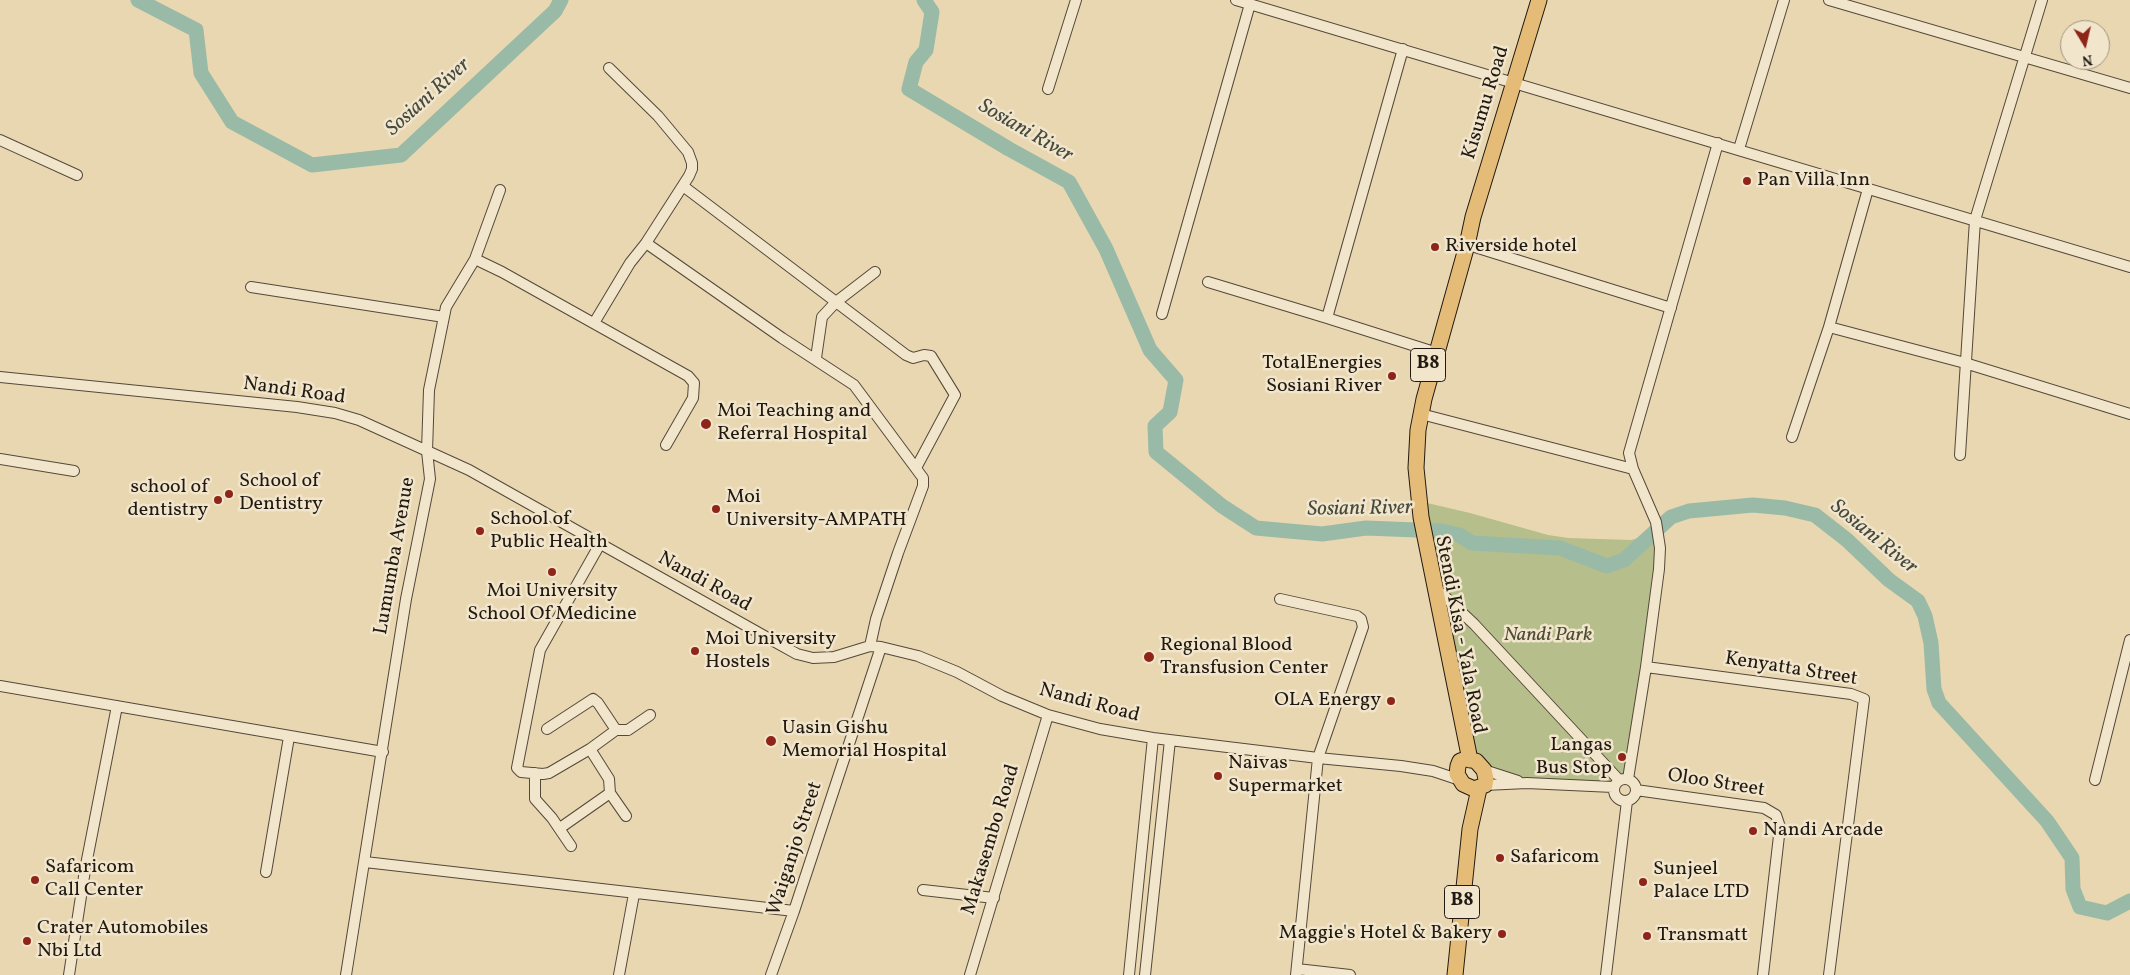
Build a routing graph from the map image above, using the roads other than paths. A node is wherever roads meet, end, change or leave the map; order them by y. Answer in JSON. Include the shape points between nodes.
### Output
{"nodes":[{"id":1,"x":1076,"y":0,"type":"edge"},
{"id":2,"x":1236,"y":0,"type":"edge"},
{"id":3,"x":1539,"y":0,"type":"edge"},
{"id":4,"x":1784,"y":0,"type":"edge"},
{"id":5,"x":1830,"y":0,"type":"edge"},
{"id":6,"x":2042,"y":0,"type":"edge"},
{"id":7,"x":1250,"y":4,"type":"junction"},
{"id":8,"x":1403,"y":49,"type":"junction"},
{"id":9,"x":2025,"y":57,"type":"junction"},
{"id":10,"x":610,"y":68,"type":"dead end"},
{"id":11,"x":1514,"y":83,"type":"junction"},
{"id":12,"x":1048,"y":88,"type":"dead end"},
{"id":13,"x":2130,"y":88,"type":"edge"},
{"id":14,"x":0,"y":140,"type":"edge"},
{"id":15,"x":1718,"y":143,"type":"junction"},
{"id":16,"x":1739,"y":149,"type":"junction"},
{"id":17,"x":77,"y":175,"type":"dead end"},
{"id":18,"x":683,"y":186,"type":"junction"},
{"id":19,"x":1868,"y":189,"type":"junction"},
{"id":20,"x":500,"y":190,"type":"dead end"},
{"id":21,"x":1473,"y":217,"type":"joint"},
{"id":22,"x":1975,"y":220,"type":"junction"},
{"id":23,"x":646,"y":243,"type":"junction"},
{"id":24,"x":1464,"y":244,"type":"junction"},
{"id":25,"x":475,"y":259,"type":"junction"},
{"id":26,"x":2130,"y":267,"type":"edge"},
{"id":27,"x":875,"y":272,"type":"dead end"},
{"id":28,"x":1208,"y":282,"type":"dead end"},
{"id":29,"x":251,"y":287,"type":"dead end"},
{"id":30,"x":836,"y":302,"type":"junction"},
{"id":31,"x":1671,"y":308,"type":"junction"},
{"id":32,"x":1162,"y":314,"type":"dead end"},
{"id":33,"x":444,"y":317,"type":"junction"},
{"id":34,"x":1326,"y":318,"type":"junction"},
{"id":35,"x":594,"y":323,"type":"junction"},
{"id":36,"x":1830,"y":327,"type":"junction"},
{"id":37,"x":1431,"y":350,"type":"junction"},
{"id":38,"x":816,"y":358,"type":"junction"},
{"id":39,"x":1965,"y":363,"type":"junction"},
{"id":40,"x":0,"y":377,"type":"edge"},
{"id":41,"x":1421,"y":414,"type":"junction"},
{"id":42,"x":2130,"y":414,"type":"edge"},
{"id":43,"x":1792,"y":437,"type":"dead end"},
{"id":44,"x":666,"y":445,"type":"dead end"},
{"id":45,"x":427,"y":452,"type":"junction"},
{"id":46,"x":1960,"y":455,"type":"dead end"},
{"id":47,"x":0,"y":459,"type":"edge"},
{"id":48,"x":916,"y":468,"type":"junction"},
{"id":49,"x":1633,"y":469,"type":"junction"},
{"id":50,"x":74,"y":472,"type":"dead end"},
{"id":51,"x":1418,"y":517,"type":"junction"},
{"id":52,"x":1423,"y":543,"type":"junction"},
{"id":53,"x":600,"y":544,"type":"junction"},
{"id":54,"x":1437,"y":594,"type":"junction"},
{"id":55,"x":1280,"y":599,"type":"dead end"},
{"id":56,"x":2130,"y":640,"type":"edge"},
{"id":57,"x":870,"y":646,"type":"junction"},
{"id":58,"x":881,"y":647,"type":"junction"},
{"id":59,"x":1646,"y":667,"type":"junction"},
{"id":60,"x":0,"y":686,"type":"edge"},
{"id":61,"x":116,"y":706,"type":"junction"},
{"id":62,"x":650,"y":715,"type":"dead end"},
{"id":63,"x":1048,"y":715,"type":"junction"},
{"id":64,"x":547,"y":729,"type":"dead end"},
{"id":65,"x":616,"y":730,"type":"junction"},
{"id":66,"x":289,"y":737,"type":"junction"},
{"id":67,"x":1154,"y":738,"type":"junction"},
{"id":68,"x":1170,"y":740,"type":"junction"},
{"id":69,"x":590,"y":749,"type":"junction"},
{"id":70,"x":383,"y":752,"type":"junction"},
{"id":71,"x":1318,"y":758,"type":"junction"},
{"id":72,"x":535,"y":773,"type":"junction"},
{"id":73,"x":1471,"y":775,"type":"junction"},
{"id":74,"x":2096,"y":780,"type":"dead end"},
{"id":75,"x":1620,"y":782,"type":"junction"},
{"id":76,"x":1526,"y":783,"type":"junction"},
{"id":77,"x":1636,"y":790,"type":"junction"},
{"id":78,"x":610,"y":793,"type":"junction"},
{"id":79,"x":1626,"y":801,"type":"junction"},
{"id":80,"x":626,"y":816,"type":"dead end"},
{"id":81,"x":560,"y":828,"type":"junction"},
{"id":82,"x":571,"y":846,"type":"dead end"},
{"id":83,"x":365,"y":862,"type":"junction"},
{"id":84,"x":266,"y":872,"type":"dead end"},
{"id":85,"x":922,"y":890,"type":"dead end"},
{"id":86,"x":634,"y":894,"type":"junction"},
{"id":87,"x":994,"y":898,"type":"junction"},
{"id":88,"x":794,"y":911,"type":"junction"},
{"id":89,"x":1296,"y":972,"type":"edge"},
{"id":90,"x":69,"y":975,"type":"edge"},
{"id":91,"x":346,"y":975,"type":"edge"},
{"id":92,"x":619,"y":975,"type":"edge"},
{"id":93,"x":771,"y":975,"type":"edge"},
{"id":94,"x":970,"y":975,"type":"edge"},
{"id":95,"x":1129,"y":975,"type":"edge"},
{"id":96,"x":1145,"y":975,"type":"edge"},
{"id":97,"x":1350,"y":975,"type":"edge"},
{"id":98,"x":1455,"y":975,"type":"edge"},
{"id":99,"x":1606,"y":975,"type":"edge"},
{"id":100,"x":1763,"y":975,"type":"edge"},
{"id":101,"x":1829,"y":975,"type":"edge"}],
"edges":[{"from":1,"to":12,"type":"street"},
{"from":2,"to":7,"type":"street"},
{"from":3,"to":11,"type":"highway","name":"Kisumu Road","number":"B8"},
{"from":4,"to":16,"type":"street"},
{"from":5,"to":9,"type":"street"},
{"from":6,"to":9,"type":"street"},
{"from":7,"to":8,"type":"street"},
{"from":7,"to":32,"type":"street"},
{"from":8,"to":11,"type":"street"},
{"from":8,"to":34,"type":"street"},
{"from":9,"to":13,"type":"street"},
{"from":9,"to":22,"type":"street"},
{"from":10,"to":18,"type":"street","via":[[658,116],[688,152],[692,169]]},
{"from":11,"to":15,"type":"street"},
{"from":11,"to":21,"type":"highway","name":"Kisumu Road","number":"B8"},
{"from":14,"to":17,"type":"street"},
{"from":15,"to":16,"type":"street"},
{"from":15,"to":31,"type":"street"},
{"from":16,"to":19,"type":"street"},
{"from":18,"to":23,"type":"street"},
{"from":18,"to":30,"type":"street"},
{"from":19,"to":22,"type":"street"},
{"from":19,"to":36,"type":"street"},
{"from":20,"to":25,"type":"street","name":"Lumumba Avenue"},
{"from":21,"to":24,"type":"highway","name":"Stendi Kisa - Yala Road","number":"B8"},
{"from":22,"to":26,"type":"street"},
{"from":22,"to":39,"type":"street"},
{"from":23,"to":35,"type":"street","via":[[630,263]]},
{"from":23,"to":38,"type":"street"},
{"from":24,"to":31,"type":"street"},
{"from":24,"to":37,"type":"highway","number":"B8"},
{"from":24,"to":41,"type":"highway","name":"Stendi Kisa - Yala Road","number":"B8"},
{"from":25,"to":33,"type":"street","name":"Lumumba Avenue","via":[[450,300]]},
{"from":25,"to":35,"type":"street"},
{"from":27,"to":30,"type":"street"},
{"from":28,"to":34,"type":"street"},
{"from":29,"to":33,"type":"street"},
{"from":30,"to":38,"type":"street","via":[[822,317]]},
{"from":30,"to":48,"type":"street","via":[[906,356],[932,356],[956,395]]},
{"from":31,"to":49,"type":"street","via":[[1629,453]]},
{"from":33,"to":45,"type":"street","name":"Lumumba Avenue","via":[[429,390]]},
{"from":34,"to":37,"type":"street"},
{"from":35,"to":44,"type":"street","via":[[688,376],[694,383],[693,398]]},
{"from":36,"to":39,"type":"street"},
{"from":36,"to":43,"type":"street"},
{"from":37,"to":51,"type":"highway","number":"B8","via":[[1414,424],[1412,474]]},
{"from":38,"to":48,"type":"street","via":[[854,385]]},
{"from":39,"to":42,"type":"street"},
{"from":39,"to":46,"type":"street"},
{"from":40,"to":45,"type":"street","name":"Nandi Road","via":[[335,413],[359,420]]},
{"from":41,"to":49,"type":"street"},
{"from":41,"to":51,"type":"highway","name":"Stendi Kisa - Yala Road","number":"B8","via":[[1416,468]]},
{"from":45,"to":53,"type":"street","name":"Nandi Road","via":[[469,470]]},
{"from":45,"to":70,"type":"street","name":"Lumumba Avenue","via":[[430,479],[406,598]]},
{"from":47,"to":50,"type":"street"},
{"from":48,"to":57,"type":"street","via":[[923,478],[923,486],[876,619]]},
{"from":49,"to":59,"type":"street","via":[[1656,522],[1660,548]]},
{"from":51,"to":52,"type":"highway","name":"Stendi Kisa - Yala Road","number":"B8"},
{"from":52,"to":54,"type":"highway","number":"B8"},
{"from":52,"to":73,"type":"highway","name":"Stendi Kisa - Yala Road","number":"B8","via":[[1433,616]]},
{"from":53,"to":57,"type":"street","name":"Nandi Road","via":[[797,654],[825,659]]},
{"from":53,"to":72,"type":"street","via":[[540,650],[517,768],[518,771]]},
{"from":54,"to":73,"type":"highway","number":"B8"},
{"from":54,"to":75,"type":"street","via":[[1442,594],[1474,624]]},
{"from":55,"to":71,"type":"street","via":[[1357,616],[1362,623]]},
{"from":56,"to":74,"type":"street"},
{"from":57,"to":58,"type":"street","name":"Nandi Road"},
{"from":58,"to":63,"type":"street","name":"Nandi Road","via":[[949,668],[1002,696]]},
{"from":58,"to":88,"type":"street","name":"Waiganjo Street"},
{"from":59,"to":75,"type":"street"},
{"from":59,"to":101,"type":"street","name":"Kenyatta Street","via":[[1851,694],[1864,699]]},
{"from":60,"to":61,"type":"street"},
{"from":61,"to":66,"type":"street"},
{"from":61,"to":90,"type":"street"},
{"from":62,"to":65,"type":"street","via":[[628,730]]},
{"from":63,"to":67,"type":"street","name":"Nandi Road","via":[[1100,729]]},
{"from":63,"to":87,"type":"street","name":"Makasembo Road"},
{"from":64,"to":65,"type":"street","via":[[593,699]]},
{"from":65,"to":69,"type":"street"},
{"from":66,"to":70,"type":"street"},
{"from":66,"to":84,"type":"street"},
{"from":67,"to":68,"type":"street","name":"Nandi Road"},
{"from":67,"to":95,"type":"street"},
{"from":68,"to":71,"type":"street","name":"Nandi Road"},
{"from":68,"to":96,"type":"street"},
{"from":69,"to":72,"type":"street","via":[[549,773]]},
{"from":69,"to":78,"type":"street","via":[[609,779]]},
{"from":70,"to":83,"type":"street","name":"Lumumba Avenue"},
{"from":71,"to":73,"type":"street","name":"Nandi Road"},
{"from":71,"to":89,"type":"street"},
{"from":72,"to":81,"type":"street","via":[[535,799]]},
{"from":73,"to":76,"type":"street","name":"Nandi Road"},
{"from":73,"to":76,"type":"street","name":"Nandi Road"},
{"from":73,"to":98,"type":"highway","name":"Stendi Kisa - Yala Road","number":"B8","via":[[1470,829]]},
{"from":75,"to":76,"type":"street","name":"Nandi Road"},
{"from":75,"to":77,"type":"street","via":[[1634,783]]},
{"from":75,"to":79,"type":"street","via":[[1616,798]]},
{"from":77,"to":79,"type":"street","via":[[1632,799]]},
{"from":77,"to":100,"type":"street","name":"Oloo Street","via":[[1764,808],[1776,815],[1780,827]]},
{"from":78,"to":80,"type":"street"},
{"from":78,"to":81,"type":"street"},
{"from":79,"to":99,"type":"street"},
{"from":81,"to":82,"type":"street"},
{"from":83,"to":86,"type":"street"},
{"from":83,"to":91,"type":"street","name":"Lumumba Avenue"},
{"from":85,"to":87,"type":"street"},
{"from":86,"to":88,"type":"street"},
{"from":86,"to":92,"type":"street"},
{"from":87,"to":94,"type":"street","name":"Makasembo Road"},
{"from":88,"to":93,"type":"street","name":"Waiganjo Street"},
{"from":89,"to":97,"type":"street"}]}
